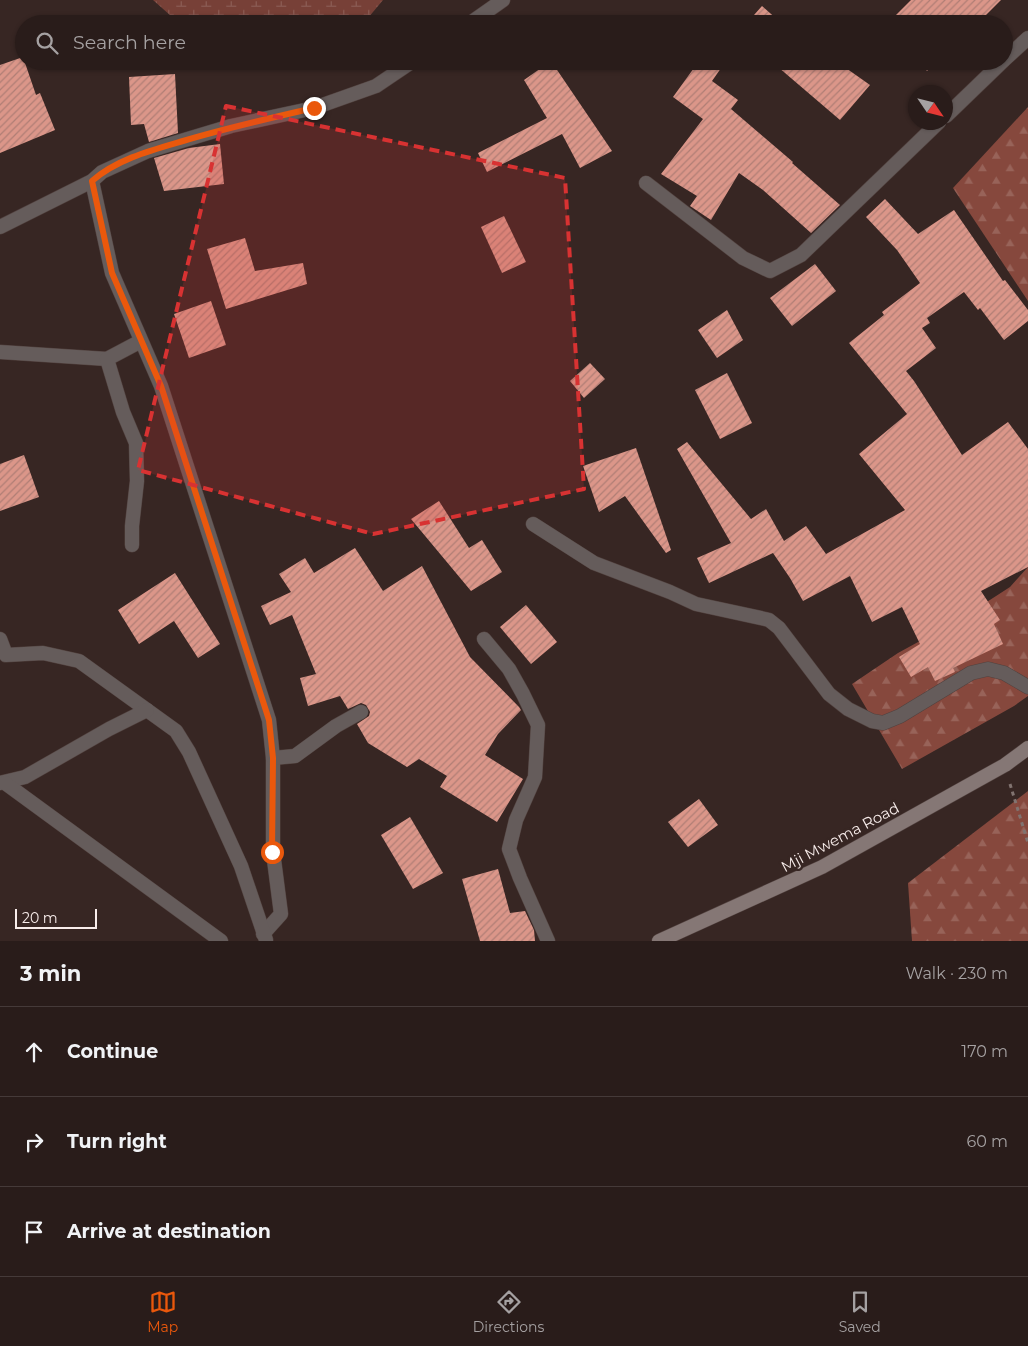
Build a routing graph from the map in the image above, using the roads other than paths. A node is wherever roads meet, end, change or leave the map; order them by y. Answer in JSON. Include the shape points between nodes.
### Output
{"nodes":[{"id":1,"x":503,"y":0,"type":"edge"},
{"id":2,"x":482,"y":15,"type":"edge"},
{"id":3,"x":1028,"y":38,"type":"edge"},
{"id":4,"x":1013,"y":52,"type":"edge"},
{"id":5,"x":400,"y":70,"type":"edge"},
{"id":6,"x":995,"y":70,"type":"edge"},
{"id":7,"x":953,"y":109,"type":"edge"},
{"id":8,"x":931,"y":130,"type":"edge"},
{"id":9,"x":92,"y":181,"type":"junction"},
{"id":10,"x":646,"y":183,"type":"dead end"},
{"id":11,"x":1,"y":225,"type":"edge"},
{"id":12,"x":141,"y":341,"type":"junction"},
{"id":13,"x":0,"y":352,"type":"edge"},
{"id":14,"x":108,"y":360,"type":"junction"},
{"id":15,"x":533,"y":524,"type":"dead end"},
{"id":16,"x":132,"y":545,"type":"dead end"},
{"id":17,"x":0,"y":639,"type":"edge"},
{"id":18,"x":484,"y":639,"type":"dead end"},
{"id":19,"x":3,"y":656,"type":"edge"},
{"id":20,"x":1028,"y":687,"type":"edge"},
{"id":21,"x":147,"y":710,"type":"junction"},
{"id":22,"x":361,"y":712,"type":"dead end"},
{"id":23,"x":1028,"y":748,"type":"edge"},
{"id":24,"x":273,"y":758,"type":"junction"},
{"id":25,"x":3,"y":783,"type":"edge"},
{"id":26,"x":265,"y":938,"type":"edge"},
{"id":27,"x":221,"y":941,"type":"edge"},
{"id":28,"x":548,"y":941,"type":"edge"},
{"id":29,"x":659,"y":941,"type":"edge"}],
"edges":[{"from":1,"to":2,"type":"street"},
{"from":3,"to":4,"type":"street"},
{"from":5,"to":9,"type":"street","via":[[376,86],[314,108],[230,126],[148,151],[102,172]]},
{"from":6,"to":7,"type":"street"},
{"from":8,"to":10,"type":"street","via":[[800,255],[770,271],[743,258]]},
{"from":9,"to":11,"type":"street"},
{"from":9,"to":12,"type":"street","via":[[112,273]]},
{"from":12,"to":14,"type":"street"},
{"from":12,"to":24,"type":"street","via":[[161,386],[251,663],[269,720]]},
{"from":13,"to":14,"type":"street"},
{"from":14,"to":16,"type":"street","via":[[136,443]]},
{"from":15,"to":20,"type":"street","via":[[594,563],[696,604],[769,620],[779,628],[829,694],[848,709],[872,721],[883,723],[900,716],[971,673],[988,669],[1004,673]]},
{"from":17,"to":19,"type":"street"},
{"from":18,"to":28,"type":"street","via":[[508,669],[538,725],[535,777],[516,820],[509,849]]},
{"from":19,"to":21,"type":"street","via":[[43,653],[79,661]]},
{"from":21,"to":25,"type":"street","via":[[24,777]]},
{"from":21,"to":26,"type":"street","via":[[176,731],[188,752],[242,866]]},
{"from":22,"to":24,"type":"street","via":[[295,756]]},
{"from":23,"to":29,"type":"main road","name":"Mji Mwema Road","via":[[1005,765],[822,867]]},
{"from":24,"to":26,"type":"street","via":[[272,852],[281,914]]},
{"from":25,"to":27,"type":"street"}]}
